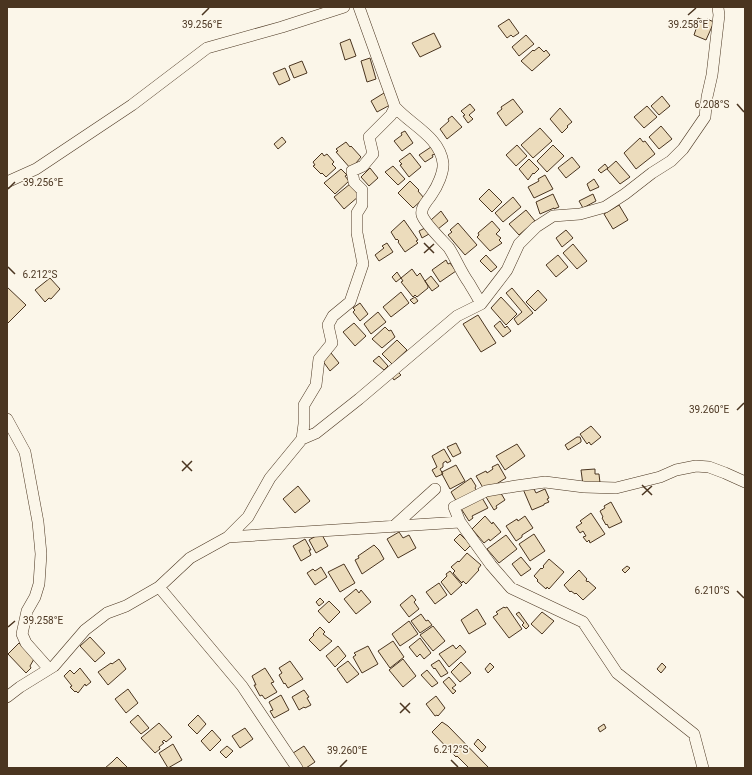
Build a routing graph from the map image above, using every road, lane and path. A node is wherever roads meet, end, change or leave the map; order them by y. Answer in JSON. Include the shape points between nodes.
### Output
{"nodes":[{"id":1,"x":344,"y":7,"type":"edge"},
{"id":2,"x":359,"y":7,"type":"edge"},
{"id":3,"x":718,"y":7,"type":"edge"},
{"id":4,"x":395,"y":107,"type":"junction"},
{"id":5,"x":7,"y":182,"type":"edge"},
{"id":6,"x":480,"y":304,"type":"junction"},
{"id":7,"x":7,"y":420,"type":"edge"},
{"id":8,"x":302,"y":439,"type":"junction"},
{"id":9,"x":745,"y":482,"type":"edge"},
{"id":10,"x":435,"y":489,"type":"dead end"},
{"id":11,"x":460,"y":522,"type":"junction"},
{"id":12,"x":393,"y":527,"type":"junction"},
{"id":13,"x":228,"y":537,"type":"junction"},
{"id":14,"x":159,"y":587,"type":"junction"},
{"id":15,"x":48,"y":669,"type":"junction"},
{"id":16,"x":7,"y":697,"type":"edge"},
{"id":17,"x":297,"y":768,"type":"edge"},
{"id":18,"x":703,"y":768,"type":"edge"}],
"edges":[{"from":1,"to":5,"type":"street","via":[[207,48],[132,105],[36,169]]},
{"from":2,"to":4,"type":"street"},
{"from":3,"to":6,"type":"street","via":[[712,75],[705,117],[684,149],[605,207],[580,214],[553,216],[536,227],[519,244],[507,270]]},
{"from":4,"to":6,"type":"street","via":[[432,139],[440,150],[442,172],[422,214],[450,250]]},
{"from":4,"to":8,"type":"street","via":[[368,137],[373,154],[363,166],[352,171],[354,182],[362,190],[362,205],[357,213],[357,233],[363,264],[350,302],[333,316],[328,325],[332,343],[319,359],[316,385],[304,405]]},
{"from":6,"to":8,"type":"street","via":[[457,316],[359,399],[316,433]]},
{"from":7,"to":15,"type":"street","via":[[26,452],[41,554],[39,584],[27,610],[22,634],[26,643]]},
{"from":8,"to":13,"type":"street","via":[[270,478],[248,517]]},
{"from":9,"to":11,"type":"street","via":[[709,467],[696,466],[616,488],[545,482],[516,486],[486,491],[454,507]]},
{"from":10,"to":12,"type":"street"},
{"from":11,"to":12,"type":"street"},
{"from":11,"to":18,"type":"street","via":[[511,588],[584,622],[617,673],[694,734]]},
{"from":12,"to":13,"type":"street"},
{"from":13,"to":14,"type":"street","via":[[190,558]]},
{"from":14,"to":15,"type":"street","via":[[126,606],[107,613],[85,630],[54,666]]},
{"from":14,"to":17,"type":"street","via":[[242,686]]},
{"from":15,"to":16,"type":"street"}]}
